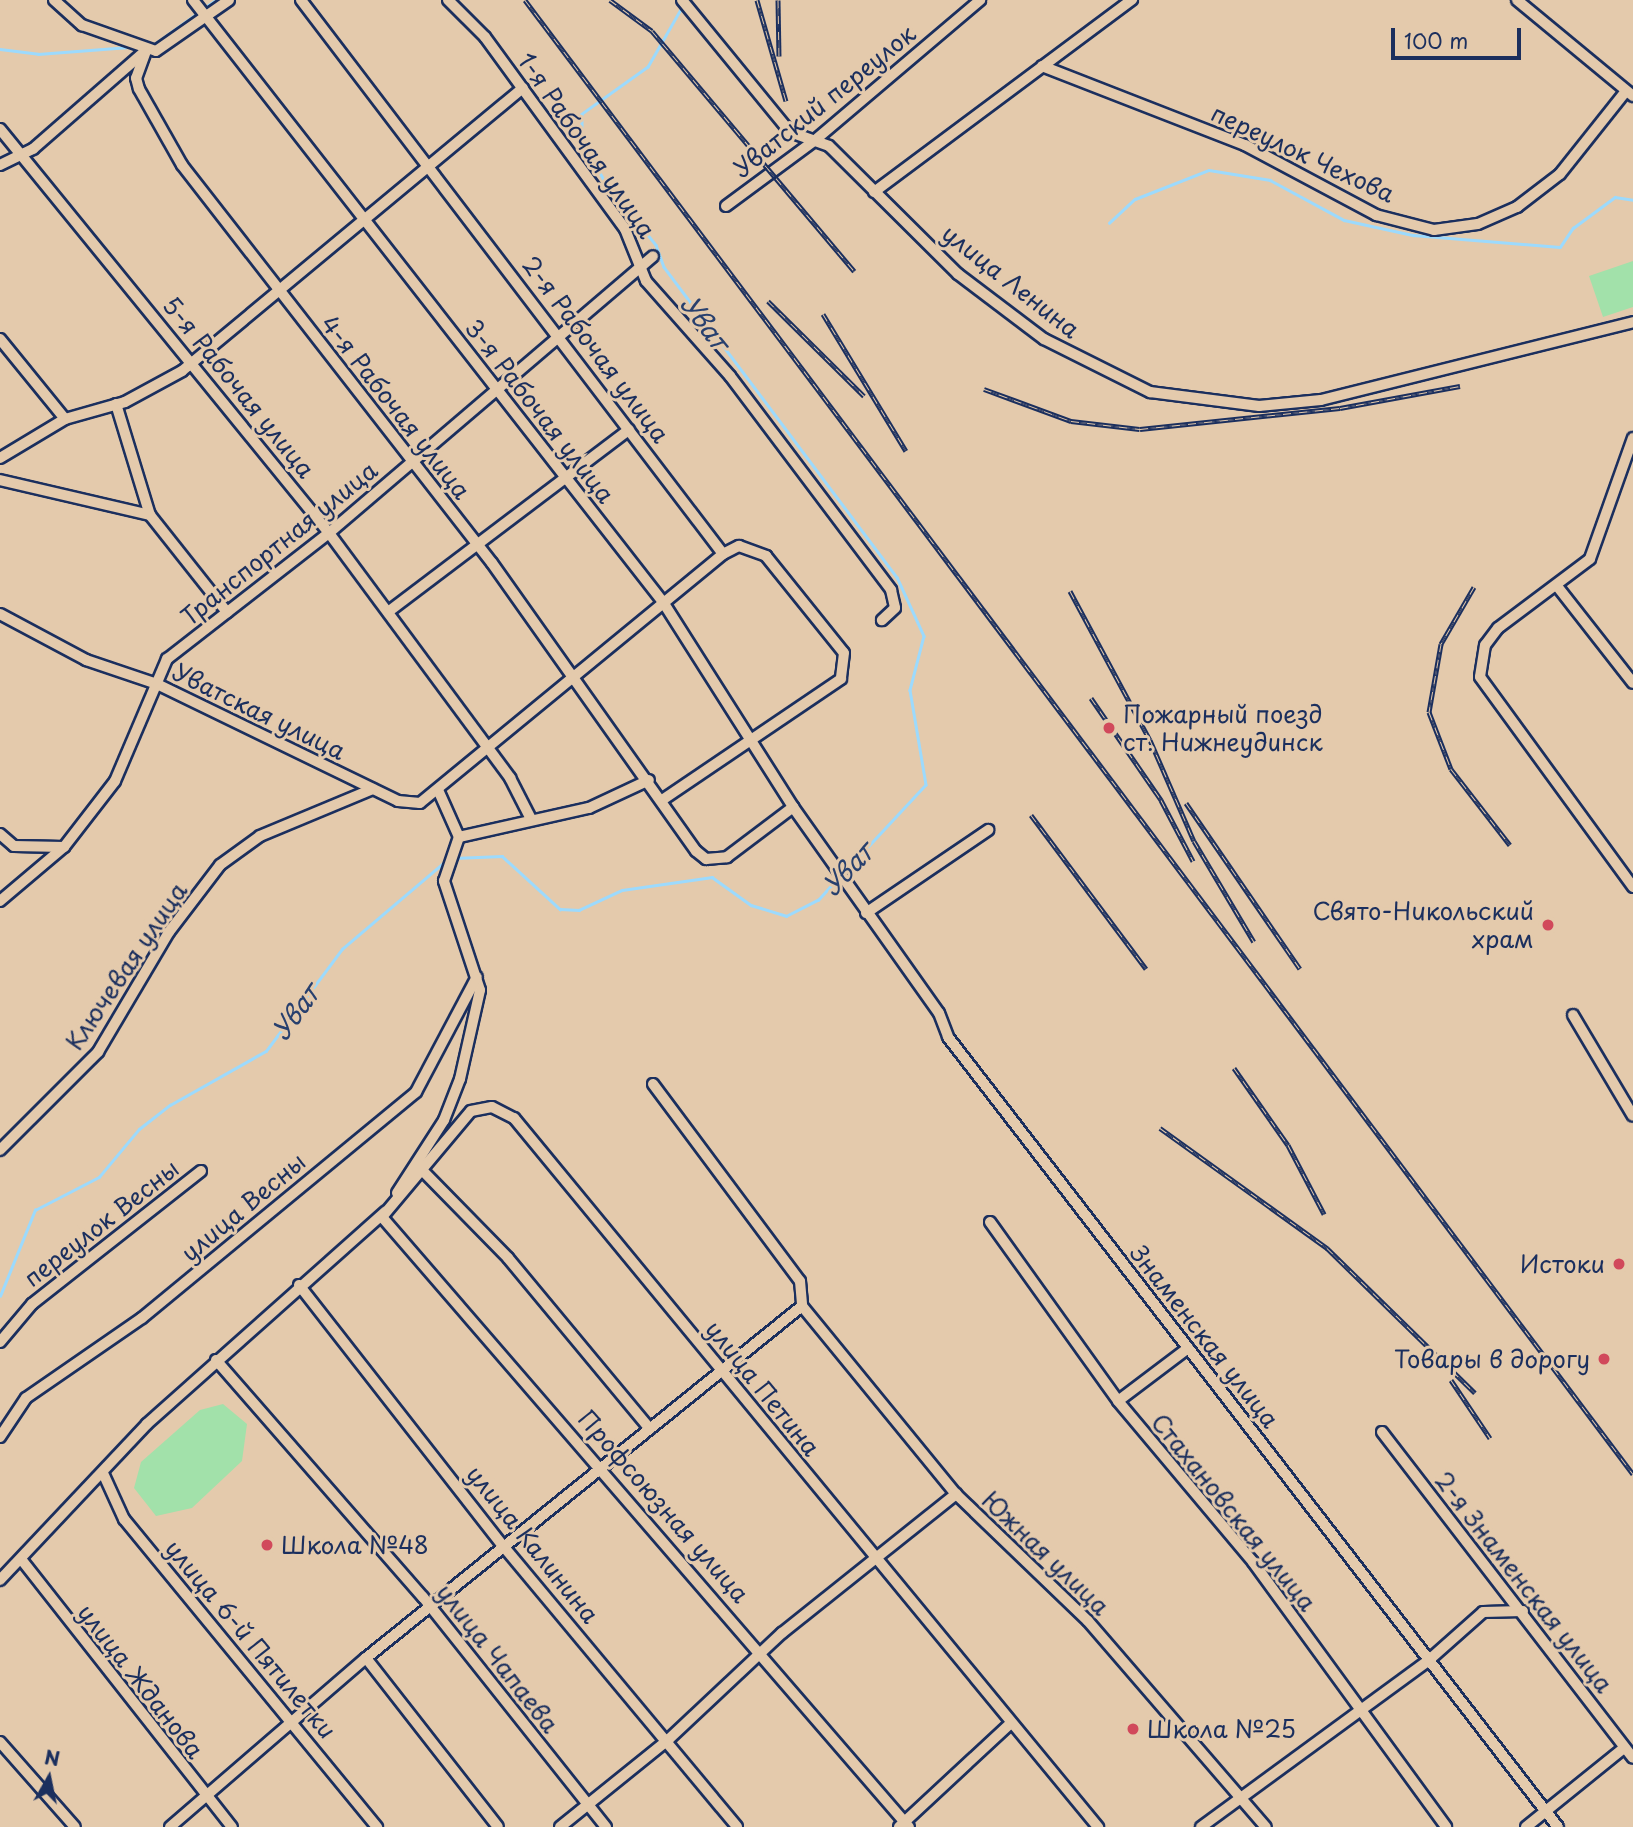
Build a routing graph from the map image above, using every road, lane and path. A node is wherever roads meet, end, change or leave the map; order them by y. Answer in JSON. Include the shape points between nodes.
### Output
{"nodes":[{"id":1,"x":54,"y":0,"type":"edge"},
{"id":2,"x":193,"y":0,"type":"edge"},
{"id":3,"x":229,"y":0,"type":"edge"},
{"id":4,"x":301,"y":0,"type":"edge"},
{"id":5,"x":448,"y":0,"type":"edge"},
{"id":6,"x":682,"y":0,"type":"edge"},
{"id":7,"x":980,"y":0,"type":"edge"},
{"id":8,"x":1132,"y":0,"type":"edge"},
{"id":9,"x":1517,"y":0,"type":"edge"},
{"id":10,"x":206,"y":17,"type":"junction"},
{"id":11,"x":146,"y":51,"type":"junction"},
{"id":12,"x":1042,"y":66,"type":"junction"},
{"id":13,"x":523,"y":88,"type":"junction"},
{"id":14,"x":1629,"y":93,"type":"edge"},
{"id":15,"x":0,"y":129,"type":"edge"},
{"id":16,"x":814,"y":141,"type":"junction"},
{"id":17,"x":19,"y":151,"type":"junction"},
{"id":18,"x":429,"y":163,"type":"junction"},
{"id":19,"x":0,"y":165,"type":"edge"},
{"id":20,"x":874,"y":192,"type":"junction"},
{"id":21,"x":726,"y":206,"type":"dead end"},
{"id":22,"x":362,"y":215,"type":"junction"},
{"id":23,"x":653,"y":256,"type":"dead end"},
{"id":24,"x":643,"y":264,"type":"junction"},
{"id":25,"x":277,"y":291,"type":"junction"},
{"id":26,"x":1632,"y":323,"type":"edge"},
{"id":27,"x":561,"y":335,"type":"junction"},
{"id":28,"x":0,"y":339,"type":"edge"},
{"id":29,"x":191,"y":361,"type":"junction"},
{"id":30,"x":499,"y":390,"type":"junction"},
{"id":31,"x":116,"y":404,"type":"junction"},
{"id":32,"x":65,"y":419,"type":"junction"},
{"id":33,"x":629,"y":430,"type":"junction"},
{"id":34,"x":1633,"y":438,"type":"edge"},
{"id":35,"x":0,"y":458,"type":"edge"},
{"id":36,"x":412,"y":462,"type":"junction"},
{"id":37,"x":564,"y":477,"type":"junction"},
{"id":38,"x":0,"y":480,"type":"edge"},
{"id":39,"x":150,"y":515,"type":"junction"},
{"id":40,"x":329,"y":533,"type":"junction"},
{"id":41,"x":478,"y":546,"type":"junction"},
{"id":42,"x":723,"y":554,"type":"junction"},
{"id":43,"x":1557,"y":586,"type":"junction"},
{"id":44,"x":663,"y":603,"type":"junction"},
{"id":45,"x":227,"y":612,"type":"junction"},
{"id":46,"x":388,"y":612,"type":"junction"},
{"id":47,"x":0,"y":614,"type":"edge"},
{"id":48,"x":882,"y":620,"type":"dead end"},
{"id":49,"x":574,"y":682,"type":"junction"},
{"id":50,"x":1633,"y":683,"type":"edge"},
{"id":51,"x":157,"y":684,"type":"junction"},
{"id":52,"x":753,"y":738,"type":"junction"},
{"id":53,"x":487,"y":746,"type":"junction"},
{"id":54,"x":649,"y":780,"type":"junction"},
{"id":55,"x":373,"y":789,"type":"junction"},
{"id":56,"x":439,"y":792,"type":"junction"},
{"id":57,"x":661,"y":801,"type":"junction"},
{"id":58,"x":793,"y":807,"type":"junction"},
{"id":59,"x":530,"y":817,"type":"junction"},
{"id":60,"x":988,"y":830,"type":"dead end"},
{"id":61,"x":0,"y":834,"type":"edge"},
{"id":62,"x":459,"y":837,"type":"junction"},
{"id":63,"x":64,"y":847,"type":"junction"},
{"id":64,"x":832,"y":862,"type":"joint"},
{"id":65,"x":1633,"y":887,"type":"edge"},
{"id":66,"x":0,"y":901,"type":"edge"},
{"id":67,"x":866,"y":913,"type":"junction"},
{"id":68,"x":477,"y":977,"type":"junction"},
{"id":69,"x":1573,"y":1015,"type":"dead end"},
{"id":70,"x":653,"y":1084,"type":"dead end"},
{"id":71,"x":1633,"y":1116,"type":"edge"},
{"id":72,"x":0,"y":1150,"type":"edge"},
{"id":73,"x":420,"y":1167,"type":"junction"},
{"id":74,"x":201,"y":1171,"type":"dead end"},
{"id":75,"x":382,"y":1217,"type":"junction"},
{"id":76,"x":990,"y":1223,"type":"dead end"},
{"id":77,"x":299,"y":1285,"type":"junction"},
{"id":78,"x":802,"y":1306,"type":"junction"},
{"id":79,"x":0,"y":1342,"type":"edge"},
{"id":80,"x":1188,"y":1348,"type":"junction"},
{"id":81,"x":216,"y":1360,"type":"junction"},
{"id":82,"x":720,"y":1367,"type":"junction"},
{"id":83,"x":1118,"y":1401,"type":"junction"},
{"id":84,"x":650,"y":1429,"type":"junction"},
{"id":85,"x":1382,"y":1432,"type":"dead end"},
{"id":86,"x":0,"y":1437,"type":"edge"},
{"id":87,"x":604,"y":1467,"type":"junction"},
{"id":88,"x":103,"y":1473,"type":"junction"},
{"id":89,"x":956,"y":1494,"type":"junction"},
{"id":90,"x":504,"y":1547,"type":"junction"},
{"id":91,"x":21,"y":1559,"type":"junction"},
{"id":92,"x":872,"y":1559,"type":"junction"},
{"id":93,"x":0,"y":1580,"type":"edge"},
{"id":94,"x":429,"y":1610,"type":"junction"},
{"id":95,"x":1523,"y":1611,"type":"junction"},
{"id":96,"x":761,"y":1653,"type":"junction"},
{"id":97,"x":366,"y":1658,"type":"junction"},
{"id":98,"x":1429,"y":1660,"type":"junction"},
{"id":99,"x":1359,"y":1712,"type":"junction"},
{"id":100,"x":294,"y":1718,"type":"junction"},
{"id":101,"x":1011,"y":1723,"type":"junction"},
{"id":102,"x":669,"y":1740,"type":"junction"},
{"id":103,"x":0,"y":1742,"type":"edge"},
{"id":104,"x":1624,"y":1748,"type":"junction"},
{"id":105,"x":1633,"y":1758,"type":"edge"},
{"id":106,"x":203,"y":1794,"type":"junction"},
{"id":107,"x":1239,"y":1797,"type":"junction"},
{"id":108,"x":590,"y":1805,"type":"junction"},
{"id":109,"x":1546,"y":1812,"type":"junction"},
{"id":110,"x":905,"y":1825,"type":"edge"},
{"id":111,"x":75,"y":1827,"type":"edge"},
{"id":112,"x":170,"y":1827,"type":"edge"},
{"id":113,"x":232,"y":1827,"type":"edge"},
{"id":114,"x":377,"y":1827,"type":"edge"},
{"id":115,"x":498,"y":1827,"type":"edge"},
{"id":116,"x":560,"y":1827,"type":"edge"},
{"id":117,"x":606,"y":1827,"type":"edge"},
{"id":118,"x":737,"y":1827,"type":"edge"},
{"id":119,"x":1098,"y":1827,"type":"edge"},
{"id":120,"x":1201,"y":1827,"type":"edge"},
{"id":121,"x":1266,"y":1827,"type":"edge"},
{"id":122,"x":1446,"y":1827,"type":"edge"},
{"id":123,"x":1526,"y":1827,"type":"edge"},
{"id":124,"x":1558,"y":1827,"type":"edge"}],
"edges":[{"from":1,"to":11,"type":"street","via":[[82,25]]},
{"from":2,"to":10,"type":"street","name":"3-я Рабочая улица"},
{"from":3,"to":10,"type":"street"},
{"from":4,"to":18,"type":"street","name":"2-я Рабочая улица"},
{"from":5,"to":13,"type":"street","name":"1-я Рабочая улица"},
{"from":6,"to":16,"type":"street","name":"улица Ленина","via":[[790,132]]},
{"from":7,"to":16,"type":"street","name":"Уватский переулок"},
{"from":8,"to":12,"type":"street"},
{"from":9,"to":14,"type":"street"},
{"from":10,"to":11,"type":"street","via":[[168,46]]},
{"from":10,"to":22,"type":"street","name":"3-я Рабочая улица"},
{"from":11,"to":17,"type":"street","via":[[33,149]]},
{"from":11,"to":25,"type":"street","name":"4-я Рабочая улица","via":[[136,78],[151,114]]},
{"from":12,"to":14,"type":"street","name":"переулок Чехова","via":[[1245,145],[1377,215],[1434,230],[1478,224],[1517,207],[1560,174]]},
{"from":12,"to":20,"type":"street"},
{"from":13,"to":18,"type":"street"},
{"from":13,"to":24,"type":"street","name":"1-я Рабочая улица"},
{"from":15,"to":17,"type":"street","name":"5-я Рабочая улица"},
{"from":16,"to":20,"type":"street","name":"улица Ленина","via":[[829,146]]},
{"from":16,"to":21,"type":"street","name":"Уватский переулок"},
{"from":17,"to":19,"type":"street"},
{"from":17,"to":29,"type":"street","name":"5-я Рабочая улица"},
{"from":18,"to":22,"type":"street"},
{"from":18,"to":27,"type":"street","name":"2-я Рабочая улица"},
{"from":20,"to":26,"type":"street","name":"улица Ленина","via":[[958,274],[1044,339],[1101,373],[1196,402],[1321,400]]},
{"from":22,"to":25,"type":"street"},
{"from":22,"to":30,"type":"street","name":"3-я Рабочая улица"},
{"from":23,"to":24,"type":"street","name":"Транспортная улица"},
{"from":24,"to":27,"type":"street","name":"Транспортная улица"},
{"from":24,"to":48,"type":"street","name":"1-я Рабочая улица","via":[[646,281],[730,376],[891,590],[895,608]]},
{"from":25,"to":29,"type":"street"},
{"from":25,"to":36,"type":"street","name":"4-я Рабочая улица"},
{"from":27,"to":30,"type":"street","name":"Транспортная улица"},
{"from":27,"to":33,"type":"street","name":"2-я Рабочая улица"},
{"from":28,"to":32,"type":"street"},
{"from":29,"to":31,"type":"street","via":[[153,390]]},
{"from":29,"to":40,"type":"street","name":"5-я Рабочая улица"},
{"from":30,"to":36,"type":"street","name":"Транспортная улица"},
{"from":30,"to":37,"type":"street","name":"3-я Рабочая улица"},
{"from":31,"to":32,"type":"street"},
{"from":31,"to":39,"type":"street"},
{"from":32,"to":35,"type":"street"},
{"from":33,"to":37,"type":"street"},
{"from":33,"to":42,"type":"street","name":"2-я Рабочая улица"},
{"from":34,"to":43,"type":"street","via":[[1599,542],[1590,559]]},
{"from":36,"to":40,"type":"street","name":"Транспортная улица"},
{"from":36,"to":41,"type":"street","name":"4-я Рабочая улица"},
{"from":37,"to":41,"type":"street"},
{"from":37,"to":44,"type":"street","name":"3-я Рабочая улица"},
{"from":38,"to":39,"type":"street"},
{"from":39,"to":45,"type":"street"},
{"from":40,"to":45,"type":"street","name":"Транспортная улица"},
{"from":40,"to":46,"type":"street","name":"5-я Рабочая улица"},
{"from":41,"to":46,"type":"street"},
{"from":41,"to":49,"type":"street","name":"4-я Рабочая улица"},
{"from":42,"to":44,"type":"street"},
{"from":42,"to":52,"type":"street","via":[[738,546],[756,550],[782,570],[844,653],[841,679],[825,685]]},
{"from":43,"to":50,"type":"street"},
{"from":43,"to":65,"type":"street","via":[[1498,628],[1485,645],[1480,677]]},
{"from":44,"to":49,"type":"street"},
{"from":44,"to":52,"type":"street","name":"3-я Рабочая улица"},
{"from":45,"to":51,"type":"street","name":"Транспортная улица","via":[[167,659]]},
{"from":46,"to":53,"type":"street","name":"5-я Рабочая улица"},
{"from":47,"to":51,"type":"street","name":"Уватская улица","via":[[86,660]]},
{"from":49,"to":53,"type":"street"},
{"from":49,"to":54,"type":"street","name":"4-я Рабочая улица"},
{"from":51,"to":55,"type":"street","name":"Уватская улица"},
{"from":51,"to":63,"type":"street","name":"Транспортная улица","via":[[116,781]]},
{"from":52,"to":57,"type":"street"},
{"from":52,"to":58,"type":"street","name":"3-я Рабочая улица"},
{"from":53,"to":56,"type":"street"},
{"from":53,"to":59,"type":"street","name":"5-я Рабочая улица"},
{"from":54,"to":57,"type":"street","name":"4-я Рабочая улица"},
{"from":54,"to":59,"type":"street","via":[[589,808]]},
{"from":55,"to":56,"type":"street","name":"Уватская улица","via":[[420,803]]},
{"from":55,"to":72,"type":"street","name":"Ключевая улица","via":[[260,836],[220,865],[170,932],[98,1052]]},
{"from":56,"to":62,"type":"street"},
{"from":57,"to":58,"type":"street","name":"4-я Рабочая улица","via":[[700,855],[715,860]]},
{"from":58,"to":64,"type":"street","name":"3-я Рабочая улица"},
{"from":59,"to":62,"type":"street"},
{"from":60,"to":67,"type":"street"},
{"from":61,"to":63,"type":"street","via":[[13,846]]},
{"from":62,"to":68,"type":"street","via":[[444,881]]},
{"from":63,"to":66,"type":"street","name":"Транспортная улица"},
{"from":64,"to":67,"type":"street","name":"Знаменская улица"},
{"from":67,"to":80,"type":"street","name":"Знаменская улица","via":[[939,1013],[948,1037]]},
{"from":68,"to":75,"type":"street","via":[[474,1024],[456,1089]]},
{"from":68,"to":86,"type":"street","name":"улица Весны","via":[[416,1092],[142,1318],[26,1398]]},
{"from":69,"to":71,"type":"street"},
{"from":70,"to":78,"type":"street","via":[[800,1281]]},
{"from":73,"to":75,"type":"street","name":"улица Петина"},
{"from":73,"to":82,"type":"street","name":"улица Петина","via":[[471,1111],[503,1110],[529,1131]]},
{"from":73,"to":84,"type":"street","via":[[508,1258]]},
{"from":74,"to":79,"type":"street","name":"переулок Весны","via":[[32,1304]]},
{"from":75,"to":77,"type":"street"},
{"from":75,"to":87,"type":"street","name":"Профсоюзная улица"},
{"from":76,"to":83,"type":"street","name":"Стахановская улица"},
{"from":77,"to":81,"type":"street"},
{"from":77,"to":90,"type":"street","name":"улица Калинина"},
{"from":78,"to":82,"type":"street"},
{"from":78,"to":89,"type":"street","name":"Южная улица"},
{"from":80,"to":83,"type":"street"},
{"from":80,"to":98,"type":"street","name":"Знаменская улица"},
{"from":81,"to":88,"type":"street"},
{"from":81,"to":94,"type":"street","name":"улица Чапаева"},
{"from":82,"to":84,"type":"street"},
{"from":82,"to":92,"type":"street","name":"улица Петина"},
{"from":83,"to":99,"type":"street","name":"Стахановская улица","via":[[1253,1562]]},
{"from":84,"to":87,"type":"street"},
{"from":85,"to":95,"type":"street","name":"2-я Знаменская улица"},
{"from":87,"to":90,"type":"street"},
{"from":87,"to":96,"type":"street","name":"Профсоюзная улица"},
{"from":88,"to":91,"type":"street"},
{"from":88,"to":100,"type":"street","name":"улица 6-й Пятилетки","via":[[124,1519]]},
{"from":89,"to":92,"type":"street"},
{"from":89,"to":107,"type":"street","name":"Южная улица","via":[[1088,1621]]},
{"from":90,"to":94,"type":"street"},
{"from":90,"to":102,"type":"street","name":"улица Калинина"},
{"from":91,"to":93,"type":"street"},
{"from":91,"to":106,"type":"street","name":"улица Жданова"},
{"from":92,"to":96,"type":"street"},
{"from":92,"to":101,"type":"street","name":"улица Петина"},
{"from":94,"to":97,"type":"street"},
{"from":94,"to":108,"type":"street","name":"улица Чапаева"},
{"from":95,"to":98,"type":"street","via":[[1483,1612]]},
{"from":95,"to":104,"type":"street","name":"2-я Знаменская улица"},
{"from":96,"to":102,"type":"street"},
{"from":96,"to":110,"type":"street","name":"Профсоюзная улица"},
{"from":97,"to":100,"type":"street"},
{"from":97,"to":115,"type":"street"},
{"from":98,"to":99,"type":"street"},
{"from":98,"to":109,"type":"street","name":"Знаменская улица"},
{"from":99,"to":107,"type":"street"},
{"from":99,"to":122,"type":"street","name":"Стахановская улица"},
{"from":100,"to":106,"type":"street"},
{"from":100,"to":114,"type":"street","name":"улица 6-й Пятилетки"},
{"from":101,"to":110,"type":"street"},
{"from":101,"to":119,"type":"street","name":"улица Петина"},
{"from":102,"to":108,"type":"street"},
{"from":102,"to":118,"type":"street","name":"улица Калинина"},
{"from":103,"to":111,"type":"street"},
{"from":104,"to":105,"type":"street","name":"2-я Знаменская улица"},
{"from":104,"to":109,"type":"street"},
{"from":106,"to":112,"type":"street"},
{"from":106,"to":113,"type":"street","name":"улица Жданова"},
{"from":107,"to":120,"type":"street"},
{"from":107,"to":121,"type":"street","name":"Южная улица"},
{"from":108,"to":116,"type":"street"},
{"from":108,"to":117,"type":"street","name":"улица Чапаева"},
{"from":109,"to":123,"type":"street"},
{"from":109,"to":124,"type":"street","name":"Знаменская улица"}]}
